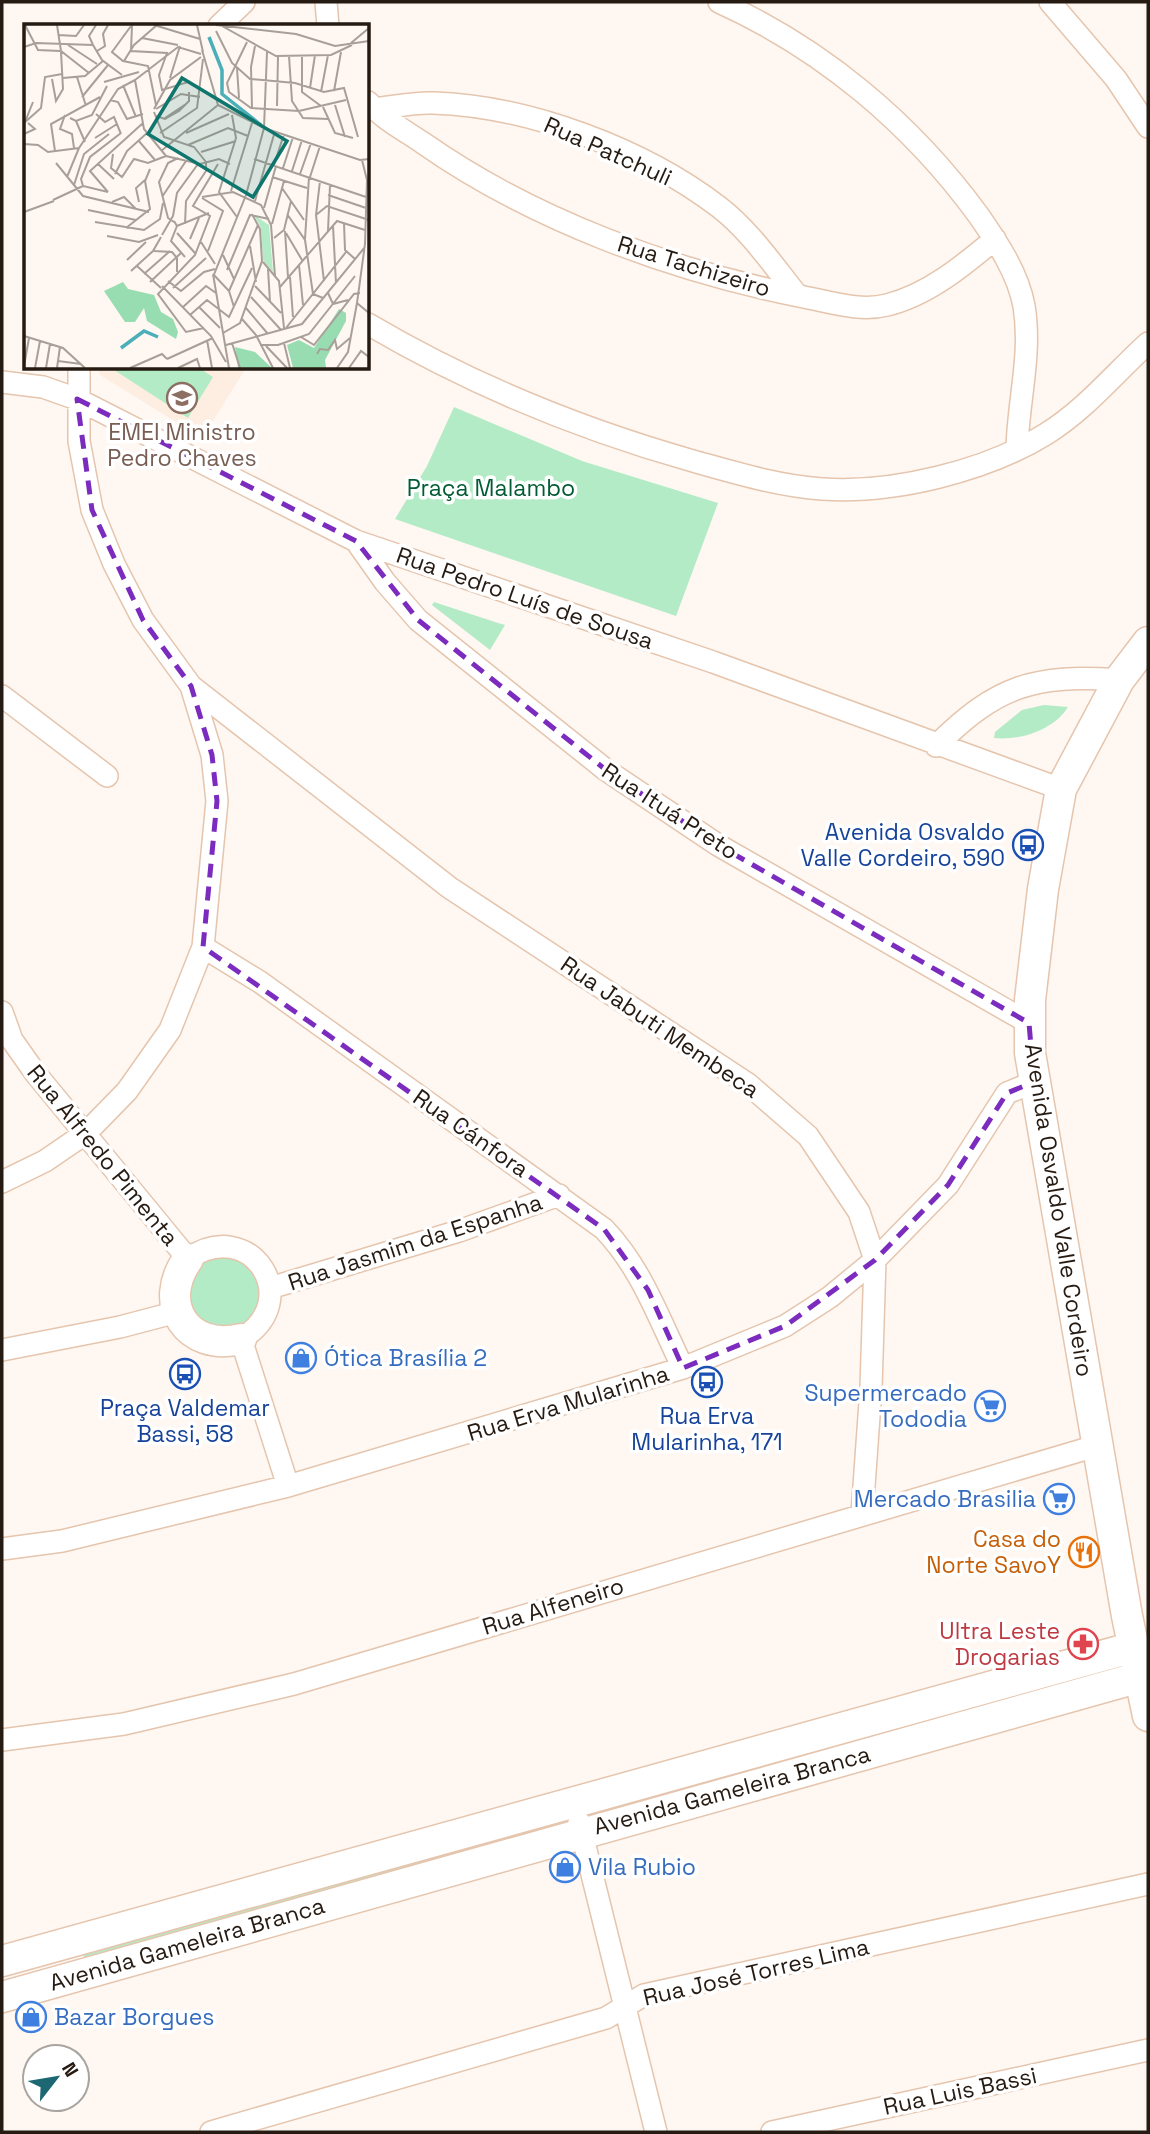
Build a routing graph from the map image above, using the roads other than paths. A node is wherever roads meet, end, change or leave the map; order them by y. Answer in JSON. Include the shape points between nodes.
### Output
{"nodes":[{"id":1,"x":244,"y":2,"type":"edge"},
{"id":2,"x":326,"y":2,"type":"edge"},
{"id":3,"x":719,"y":2,"type":"edge"},
{"id":4,"x":1050,"y":2,"type":"edge"},
{"id":5,"x":221,"y":24,"type":"edge"},
{"id":6,"x":328,"y":24,"type":"edge"},
{"id":7,"x":371,"y":106,"type":"edge"},
{"id":8,"x":1148,"y":127,"type":"edge"},
{"id":9,"x":995,"y":239,"type":"junction"},
{"id":10,"x":797,"y":295,"type":"junction"},
{"id":11,"x":369,"y":325,"type":"edge"},
{"id":12,"x":1147,"y":342,"type":"edge"},
{"id":13,"x":79,"y":369,"type":"edge"},
{"id":14,"x":2,"y":382,"type":"edge"},
{"id":15,"x":77,"y":399,"type":"junction"},
{"id":16,"x":1017,"y":449,"type":"junction"},
{"id":17,"x":356,"y":541,"type":"junction"},
{"id":18,"x":1148,"y":642,"type":"edge"},
{"id":19,"x":1119,"y":680,"type":"junction"},
{"id":20,"x":191,"y":686,"type":"junction"},
{"id":21,"x":2,"y":696,"type":"edge"},
{"id":22,"x":936,"y":746,"type":"junction"},
{"id":23,"x":107,"y":776,"type":"dead end"},
{"id":24,"x":1061,"y":789,"type":"junction"},
{"id":25,"x":203,"y":947,"type":"junction"},
{"id":26,"x":2,"y":1012,"type":"edge"},
{"id":27,"x":1029,"y":1023,"type":"junction"},
{"id":28,"x":1034,"y":1082,"type":"junction"},
{"id":29,"x":86,"y":1133,"type":"junction"},
{"id":30,"x":2,"y":1182,"type":"edge"},
{"id":31,"x":559,"y":1195,"type":"junction"},
{"id":32,"x":188,"y":1259,"type":"junction"},
{"id":33,"x":875,"y":1260,"type":"junction"},
{"id":34,"x":271,"y":1288,"type":"junction"},
{"id":35,"x":177,"y":1311,"type":"junction"},
{"id":36,"x":241,"y":1339,"type":"junction"},
{"id":37,"x":2,"y":1350,"type":"edge"},
{"id":38,"x":684,"y":1368,"type":"junction"},
{"id":39,"x":1099,"y":1445,"type":"junction"},
{"id":40,"x":288,"y":1486,"type":"junction"},
{"id":41,"x":862,"y":1514,"type":"junction"},
{"id":42,"x":2,"y":1549,"type":"edge"},
{"id":43,"x":1143,"y":1661,"type":"edge"},
{"id":44,"x":1020,"y":1678,"type":"junction"},
{"id":45,"x":1027,"y":1709,"type":"junction"},
{"id":46,"x":1148,"y":1716,"type":"edge"},
{"id":47,"x":2,"y":1740,"type":"edge"},
{"id":48,"x":576,"y":1802,"type":"junction"},
{"id":49,"x":581,"y":1832,"type":"junction"},
{"id":50,"x":1148,"y":1884,"type":"edge"},
{"id":51,"x":2,"y":1961,"type":"edge"},
{"id":52,"x":2,"y":1997,"type":"edge"},
{"id":53,"x":625,"y":2008,"type":"junction"},
{"id":54,"x":1148,"y":2050,"type":"edge"},
{"id":55,"x":211,"y":2132,"type":"edge"},
{"id":56,"x":656,"y":2132,"type":"edge"},
{"id":57,"x":772,"y":2132,"type":"edge"}],
"edges":[{"from":1,"to":5,"type":"street"},
{"from":2,"to":6,"type":"street"},
{"from":3,"to":9,"type":"street","via":[[779,33],[845,76],[953,181]]},
{"from":4,"to":8,"type":"street","via":[[1116,79]]},
{"from":7,"to":10,"type":"street","name":"Rua Tachizeiro","via":[[442,157],[504,192],[632,251],[757,288]]},
{"from":7,"to":10,"type":"street","name":"Rua Patchuli","via":[[431,103],[533,118],[658,168],[720,208],[762,249]]},
{"from":9,"to":10,"type":"street","name":"Rua Tachizeiro","via":[[938,282],[887,305],[863,308]]},
{"from":9,"to":16,"type":"street","via":[[1024,304],[1027,342]]},
{"from":11,"to":16,"type":"street","via":[[529,406],[642,447],[785,485],[877,487],[929,479]]},
{"from":12,"to":16,"type":"street","via":[[1076,414]]},
{"from":13,"to":15,"type":"street"},
{"from":14,"to":15,"type":"street","name":"Rua Pedro Luís de Sousa","via":[[43,387]]},
{"from":15,"to":17,"type":"street","name":"Rua Pedro Luís de Sousa"},
{"from":15,"to":20,"type":"street","via":[[79,441],[92,510],[143,620]]},
{"from":17,"to":22,"type":"street","name":"Rua Pedro Luís de Sousa","via":[[713,662]]},
{"from":17,"to":27,"type":"street","name":"Rua Ituá Preto","via":[[418,620],[606,770],[718,845]]},
{"from":18,"to":19,"type":"main road","name":"Avenida Osvaldo Valle Cordeiro"},
{"from":19,"to":22,"type":"street","via":[[1055,678],[1012,690],[965,717]]},
{"from":19,"to":24,"type":"main road","name":"Avenida Osvaldo Valle Cordeiro"},
{"from":20,"to":25,"type":"street","via":[[212,755],[217,801]]},
{"from":20,"to":33,"type":"street","name":"Rua Jabuti Membeca","via":[[450,888],[767,1100],[808,1136],[830,1165],[859,1212]]},
{"from":21,"to":23,"type":"street"},
{"from":22,"to":24,"type":"street","name":"Rua Pedro Luís de Sousa"},
{"from":24,"to":27,"type":"main road","name":"Avenida Osvaldo Valle Cordeiro","via":[[1043,889]]},
{"from":25,"to":29,"type":"street","via":[[170,1030],[127,1091]]},
{"from":25,"to":31,"type":"street","name":"Rua Cánfora","via":[[260,982]]},
{"from":26,"to":29,"type":"street","name":"Rua Alfredo Pimenta","via":[[12,1040]]},
{"from":27,"to":28,"type":"main road","name":"Avenida Osvaldo Valle Cordeiro"},
{"from":28,"to":33,"type":"street","name":"Rua Erva Mularinha","via":[[1007,1093],[948,1185]]},
{"from":28,"to":39,"type":"main road","name":"Avenida Osvaldo Valle Cordeiro"},
{"from":29,"to":30,"type":"street","via":[[45,1161]]},
{"from":29,"to":32,"type":"street","name":"Rua Alfredo Pimenta"},
{"from":31,"to":34,"type":"street","name":"Rua Jasmim da Espanha","via":[[459,1231]]},
{"from":31,"to":38,"type":"street","name":"Rua Cánfora","via":[[626,1252]]},
{"from":32,"to":34,"type":"street","via":[[214,1246],[244,1251],[257,1260]]},
{"from":32,"to":35,"type":"main road","via":[[175,1284]]},
{"from":33,"to":38,"type":"street","name":"Rua Erva Mularinha","via":[[785,1326]]},
{"from":33,"to":41,"type":"street","name":"Rua Jabuti Membeca"},
{"from":34,"to":36,"type":"street","via":[[264,1319]]},
{"from":35,"to":36,"type":"main road","via":[[185,1325],[211,1341]]},
{"from":35,"to":37,"type":"street"},
{"from":36,"to":40,"type":"street"},
{"from":38,"to":40,"type":"street","name":"Rua Erva Mularinha"},
{"from":39,"to":41,"type":"street","name":"Rua Alfeneiro"},
{"from":39,"to":43,"type":"main road","name":"Avenida Osvaldo Valle Cordeiro"},
{"from":40,"to":42,"type":"street","name":"Rua Erva Mularinha","via":[[62,1541]]},
{"from":41,"to":47,"type":"street","name":"Rua Alfeneiro","via":[[294,1684],[124,1724]]},
{"from":43,"to":44,"type":"main road","name":"Avenida Gameleira Branca"},
{"from":43,"to":45,"type":"main road","name":"Avenida Gameleira Branca"},
{"from":43,"to":46,"type":"main road","name":"Avenida Osvaldo Valle Cordeiro"},
{"from":44,"to":45,"type":"main road"},
{"from":44,"to":48,"type":"main road","name":"Avenida Gameleira Branca"},
{"from":45,"to":49,"type":"main road","name":"Avenida Gameleira Branca"},
{"from":48,"to":49,"type":"street"},
{"from":48,"to":51,"type":"main road","name":"Avenida Gameleira Branca"},
{"from":49,"to":52,"type":"main road","name":"Avenida Gameleira Branca"},
{"from":49,"to":53,"type":"street"},
{"from":50,"to":53,"type":"street","name":"Rua José Torres Lima","via":[[644,1995]]},
{"from":53,"to":55,"type":"street","name":"Rua José Torres Lima","via":[[607,2018]]},
{"from":53,"to":56,"type":"street"},
{"from":54,"to":57,"type":"street","name":"Rua Luis Bassi"}]}
